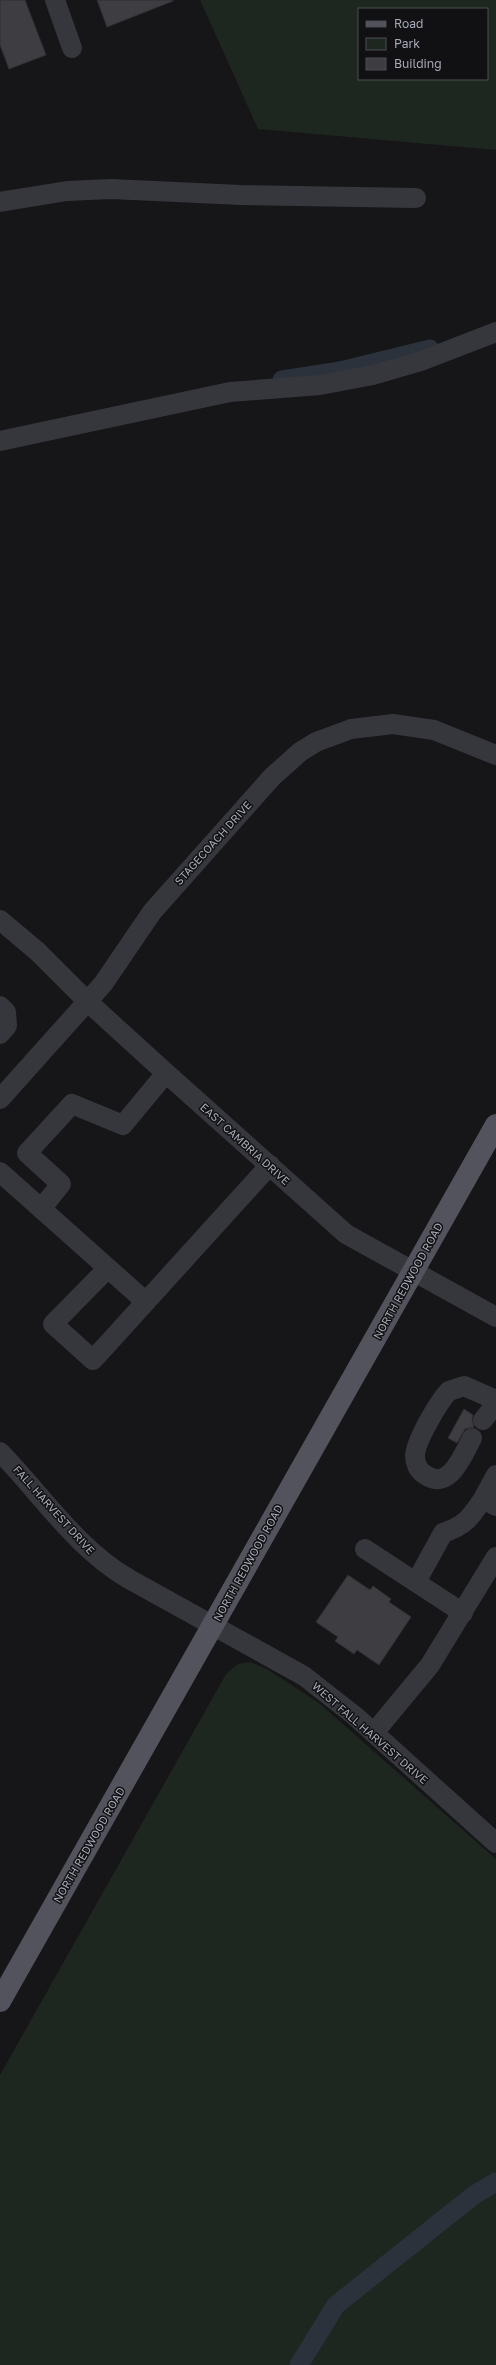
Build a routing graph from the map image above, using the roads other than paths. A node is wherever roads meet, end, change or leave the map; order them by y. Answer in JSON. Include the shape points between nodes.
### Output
{"nodes":[{"id":1,"x":55,"y":0,"type":"edge"},
{"id":2,"x":72,"y":48,"type":"dead end"},
{"id":3,"x":416,"y":198,"type":"dead end"},
{"id":4,"x":0,"y":202,"type":"edge"},
{"id":5,"x":496,"y":332,"type":"edge"},
{"id":6,"x":0,"y":441,"type":"edge"},
{"id":7,"x":496,"y":755,"type":"edge"},
{"id":8,"x":0,"y":920,"type":"edge"},
{"id":9,"x":88,"y":1002,"type":"junction"},
{"id":10,"x":0,"y":1006,"type":"edge"},
{"id":11,"x":0,"y":1034,"type":"edge"},
{"id":12,"x":166,"y":1073,"type":"junction"},
{"id":13,"x":0,"y":1099,"type":"edge"},
{"id":14,"x":496,"y":1125,"type":"edge"},
{"id":15,"x":270,"y":1165,"type":"junction"},
{"id":16,"x":0,"y":1172,"type":"edge"},
{"id":17,"x":41,"y":1209,"type":"junction"},
{"id":18,"x":108,"y":1268,"type":"junction"},
{"id":19,"x":413,"y":1272,"type":"junction"},
{"id":20,"x":146,"y":1302,"type":"junction"},
{"id":21,"x":496,"y":1317,"type":"edge"},
{"id":22,"x":496,"y":1400,"type":"edge"},
{"id":23,"x":496,"y":1404,"type":"edge"},
{"id":24,"x":483,"y":1420,"type":"dead end"},
{"id":25,"x":472,"y":1438,"type":"dead end"},
{"id":26,"x":0,"y":1452,"type":"edge"},
{"id":27,"x":496,"y":1475,"type":"edge"},
{"id":28,"x":490,"y":1502,"type":"edge"},
{"id":29,"x":364,"y":1549,"type":"dead end"},
{"id":30,"x":496,"y":1557,"type":"edge"},
{"id":31,"x":416,"y":1582,"type":"junction"},
{"id":32,"x":463,"y":1613,"type":"junction"},
{"id":33,"x":214,"y":1625,"type":"junction"},
{"id":34,"x":377,"y":1729,"type":"dead end"},
{"id":35,"x":496,"y":1843,"type":"edge"},
{"id":36,"x":0,"y":2001,"type":"edge"}],
"edges":[{"from":1,"to":2,"type":"street"},
{"from":3,"to":4,"type":"street","via":[[241,195],[111,189],[67,191]]},
{"from":5,"to":6,"type":"street","via":[[421,361],[373,375],[320,385],[230,392]]},
{"from":7,"to":9,"type":"street","name":"STAGECOACH DRIVE","via":[[434,730],[393,724],[351,729],[310,746],[272,777],[152,912],[114,969]]},
{"from":8,"to":9,"type":"street","name":"EAST CAMBRIA DRIVE","via":[[38,952]]},
{"from":9,"to":12,"type":"street","name":"EAST CAMBRIA DRIVE"},
{"from":9,"to":13,"type":"street","name":"STAGECOACH DRIVE"},
{"from":10,"to":11,"type":"street","via":[[6,1012],[7,1026]]},
{"from":12,"to":15,"type":"street","name":"EAST CAMBRIA DRIVE"},
{"from":12,"to":17,"type":"street","via":[[123,1125],[72,1104],[37,1142],[27,1153],[61,1184]]},
{"from":14,"to":19,"type":"main road","name":"NORTH REDWOOD ROAD"},
{"from":15,"to":19,"type":"street","name":"EAST CAMBRIA DRIVE","via":[[346,1234]]},
{"from":15,"to":20,"type":"street"},
{"from":16,"to":17,"type":"street"},
{"from":17,"to":18,"type":"street"},
{"from":18,"to":20,"type":"street"},
{"from":18,"to":20,"type":"street","via":[[53,1324],[93,1360]]},
{"from":19,"to":21,"type":"street","name":"EAST CAMBRIA DRIVE"},
{"from":19,"to":33,"type":"main road","name":"NORTH REDWOOD ROAD"},
{"from":22,"to":25,"type":"street","via":[[464,1386],[449,1391],[418,1444],[415,1462],[427,1477],[439,1479],[449,1476]]},
{"from":23,"to":24,"type":"street"},
{"from":26,"to":33,"type":"street","name":"FALL HARVEST DRIVE","via":[[79,1541],[102,1561],[129,1579]]},
{"from":27,"to":28,"type":"street"},
{"from":28,"to":31,"type":"street","via":[[461,1527],[443,1533]]},
{"from":29,"to":31,"type":"street"},
{"from":30,"to":32,"type":"street"},
{"from":31,"to":32,"type":"street"},
{"from":32,"to":34,"type":"street","via":[[430,1665]]},
{"from":33,"to":35,"type":"street","name":"WEST FALL HARVEST DRIVE","via":[[280,1661],[330,1695]]},
{"from":33,"to":36,"type":"main road","name":"NORTH REDWOOD ROAD"}]}
